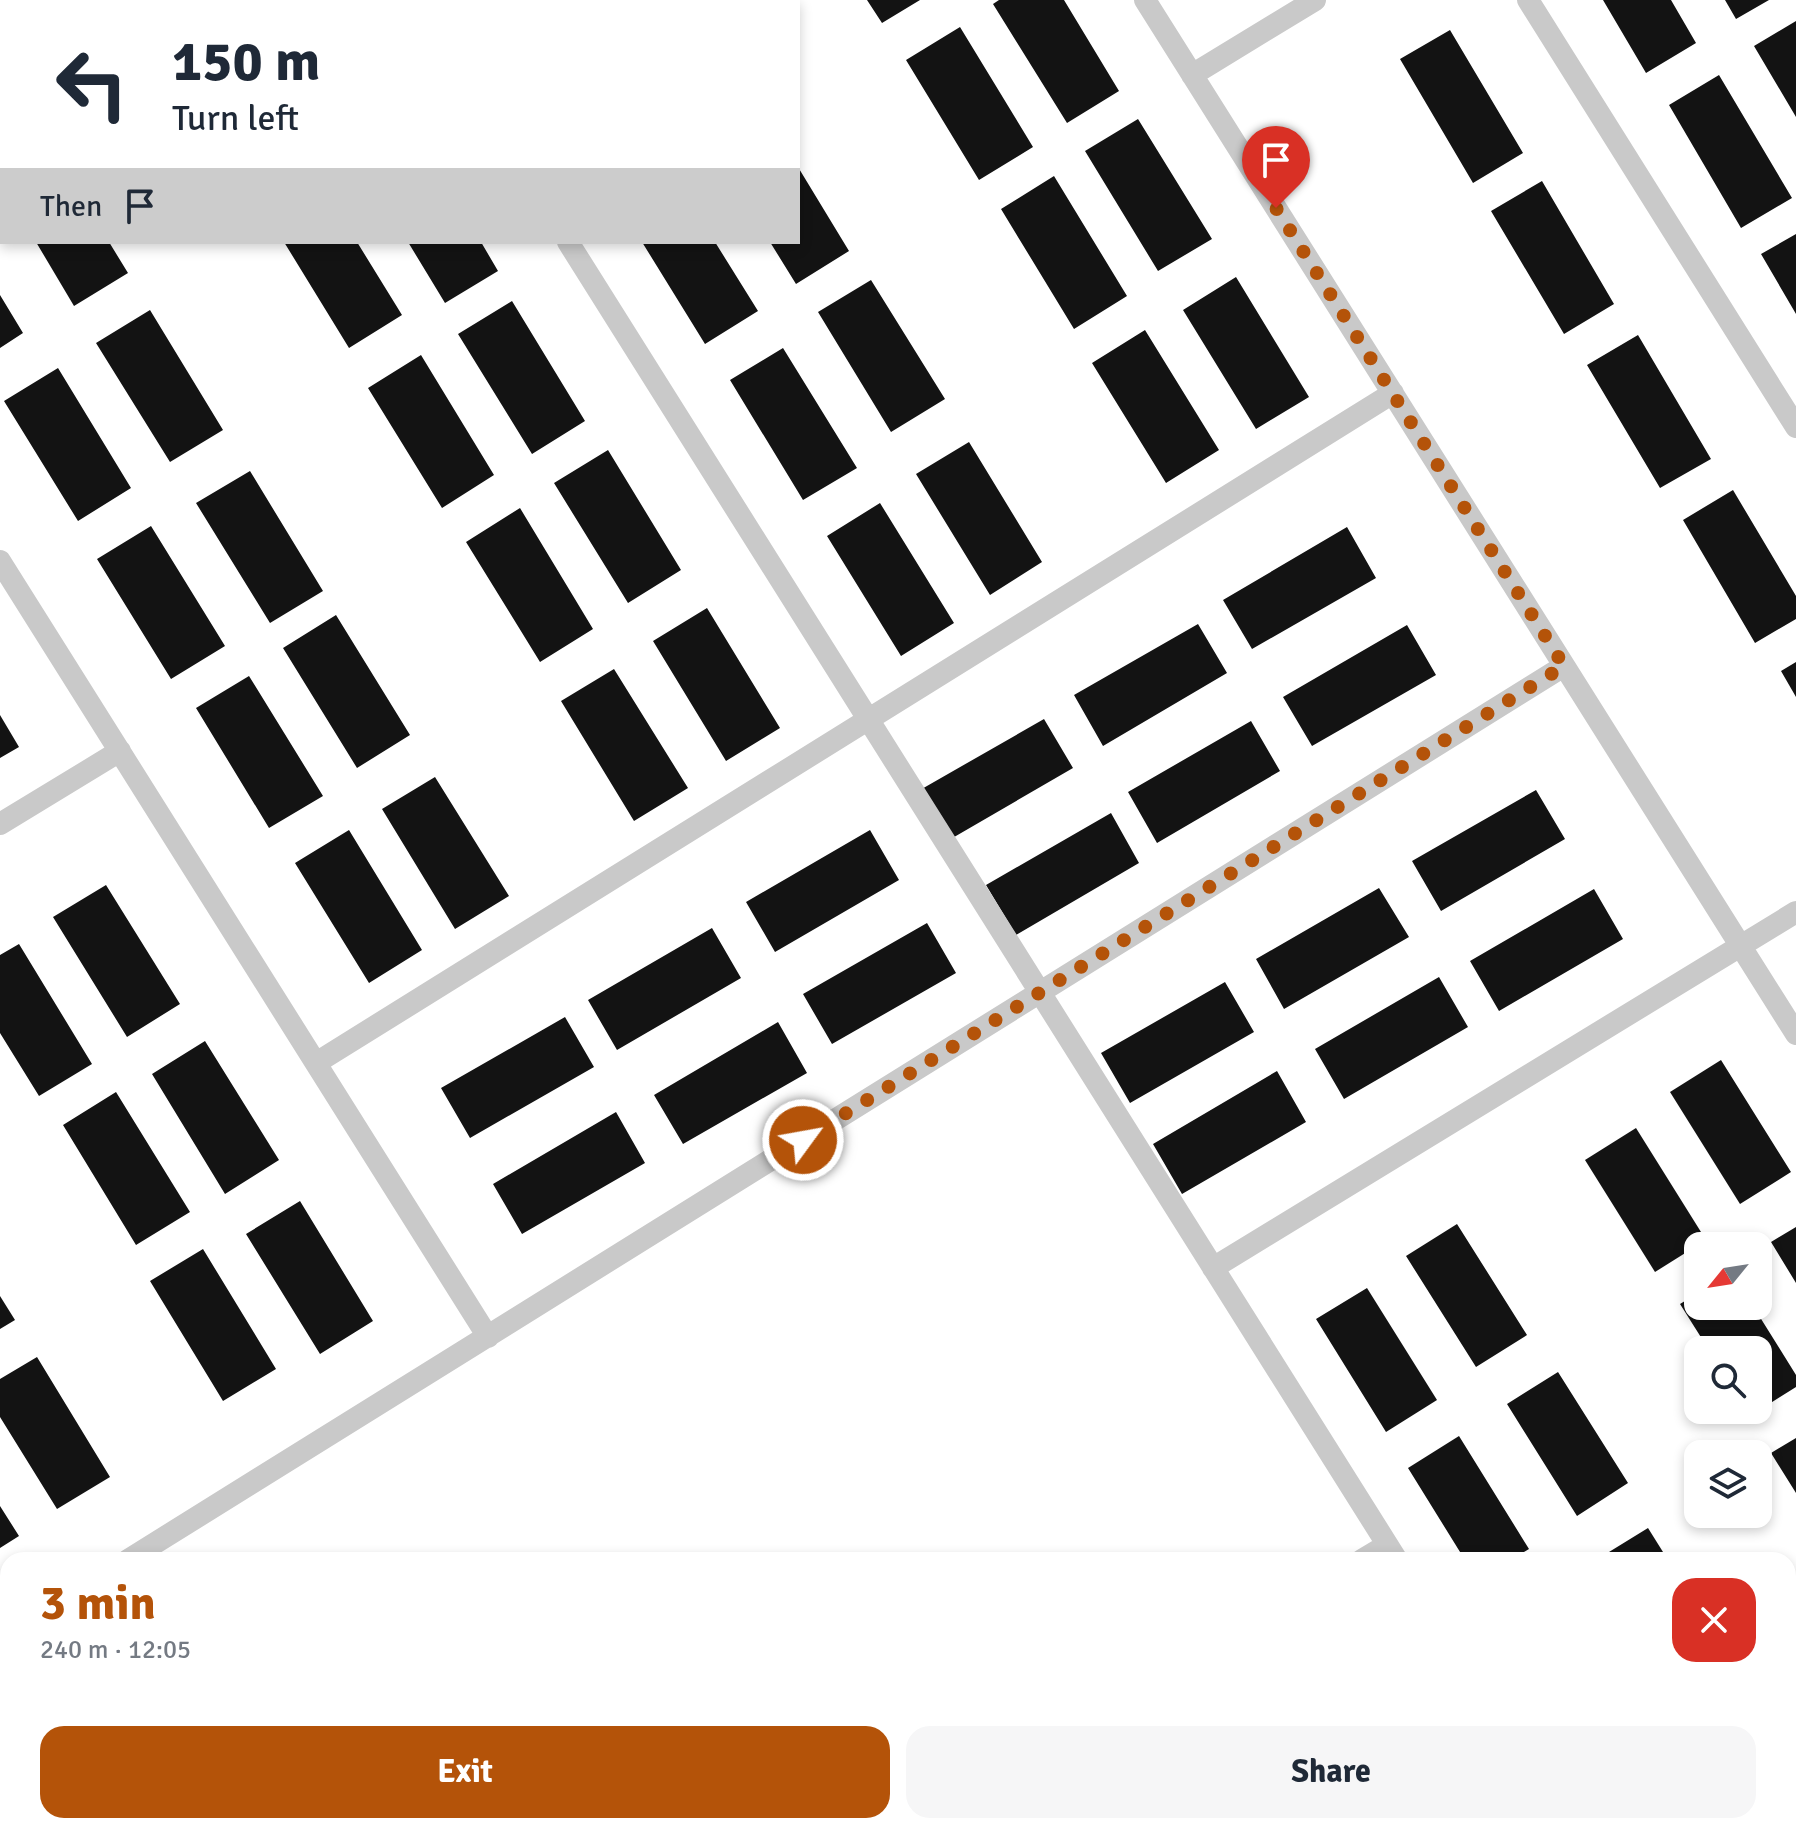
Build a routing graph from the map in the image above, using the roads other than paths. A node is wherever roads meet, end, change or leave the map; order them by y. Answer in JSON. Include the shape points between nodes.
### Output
{"nodes":[{"id":1,"x":1145,"y":0,"type":"edge"},
{"id":2,"x":1315,"y":0,"type":"edge"},
{"id":3,"x":1528,"y":0,"type":"edge"},
{"id":4,"x":1192,"y":75,"type":"junction"},
{"id":5,"x":569,"y":244,"type":"edge"},
{"id":6,"x":1393,"y":393,"type":"junction"},
{"id":7,"x":1796,"y":427,"type":"edge"},
{"id":8,"x":0,"y":561,"type":"edge"},
{"id":9,"x":1564,"y":666,"type":"junction"},
{"id":10,"x":868,"y":719,"type":"junction"},
{"id":11,"x":120,"y":751,"type":"junction"},
{"id":12,"x":0,"y":824,"type":"edge"},
{"id":13,"x":1796,"y":912,"type":"edge"},
{"id":14,"x":1741,"y":946,"type":"junction"},
{"id":15,"x":1040,"y":993,"type":"junction"},
{"id":16,"x":1796,"y":1034,"type":"edge"},
{"id":17,"x":316,"y":1063,"type":"junction"},
{"id":18,"x":1213,"y":1268,"type":"junction"},
{"id":19,"x":488,"y":1337,"type":"junction"},
{"id":20,"x":141,"y":1552,"type":"edge"},
{"id":21,"x":1392,"y":1552,"type":"edge"}],
"edges":[{"from":1,"to":4,"type":"lane"},
{"from":2,"to":4,"type":"lane"},
{"from":3,"to":7,"type":"lane"},
{"from":4,"to":6,"type":"lane"},
{"from":5,"to":10,"type":"lane"},
{"from":6,"to":9,"type":"lane"},
{"from":6,"to":10,"type":"lane"},
{"from":8,"to":11,"type":"lane"},
{"from":9,"to":14,"type":"lane"},
{"from":9,"to":15,"type":"lane"},
{"from":10,"to":15,"type":"lane"},
{"from":10,"to":17,"type":"lane"},
{"from":11,"to":12,"type":"lane"},
{"from":11,"to":17,"type":"lane"},
{"from":13,"to":14,"type":"lane"},
{"from":14,"to":16,"type":"lane"},
{"from":14,"to":18,"type":"lane"},
{"from":15,"to":18,"type":"lane"},
{"from":15,"to":19,"type":"lane"},
{"from":17,"to":19,"type":"lane"},
{"from":18,"to":21,"type":"lane"},
{"from":19,"to":20,"type":"lane"}]}
